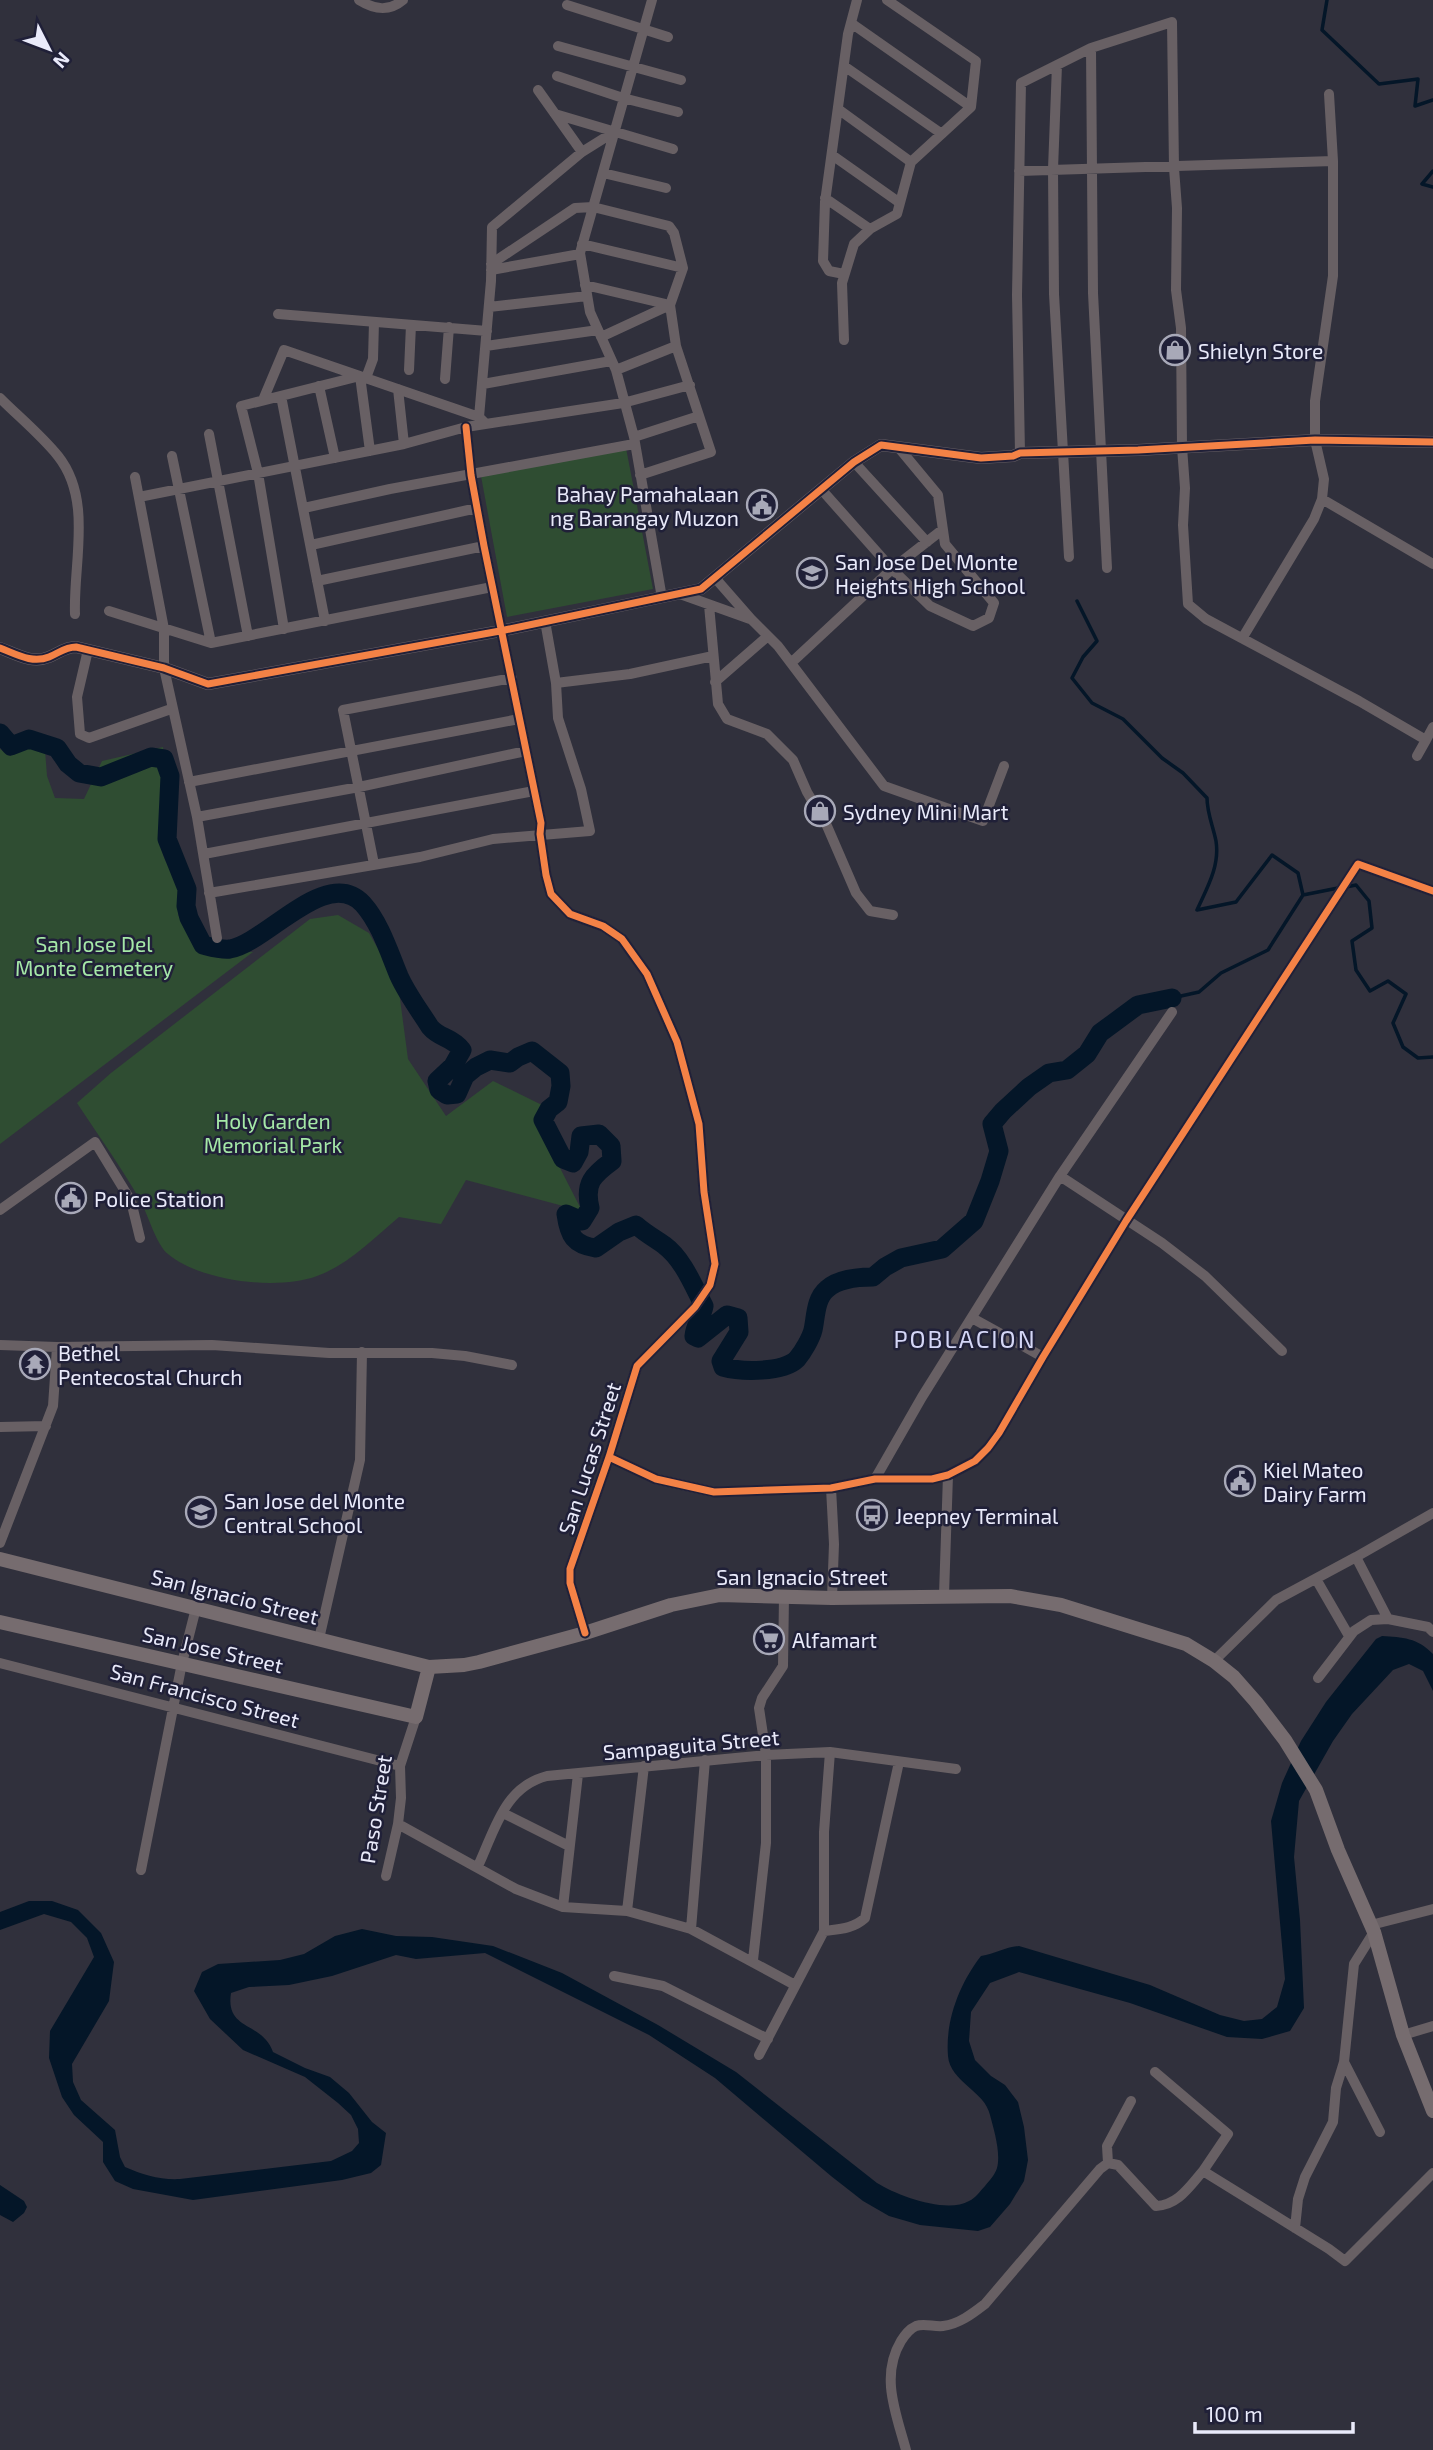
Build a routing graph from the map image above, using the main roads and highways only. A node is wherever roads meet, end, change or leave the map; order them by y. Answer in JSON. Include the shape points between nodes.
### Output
{"nodes":[{"id":1,"x":0,"y":1559,"type":"edge"},
{"id":2,"x":0,"y":1622,"type":"edge"},
{"id":3,"x":429,"y":1667,"type":"junction"},
{"id":4,"x":416,"y":1717,"type":"joint"},
{"id":5,"x":1433,"y":2111,"type":"edge"}],
"edges":[{"from":1,"to":3,"type":"main road","name":"San Ignacio Street"},
{"from":2,"to":4,"type":"main road","name":"San Jose Street"},
{"from":3,"to":4,"type":"main road","name":"Paso Street"},
{"from":3,"to":5,"type":"main road","name":"San Ignacio Street","via":[[464,1665],[720,1595],[1010,1596],[1061,1605],[1186,1644],[1234,1677],[1285,1740],[1316,1790],[1373,1928],[1403,2035]]}]}
